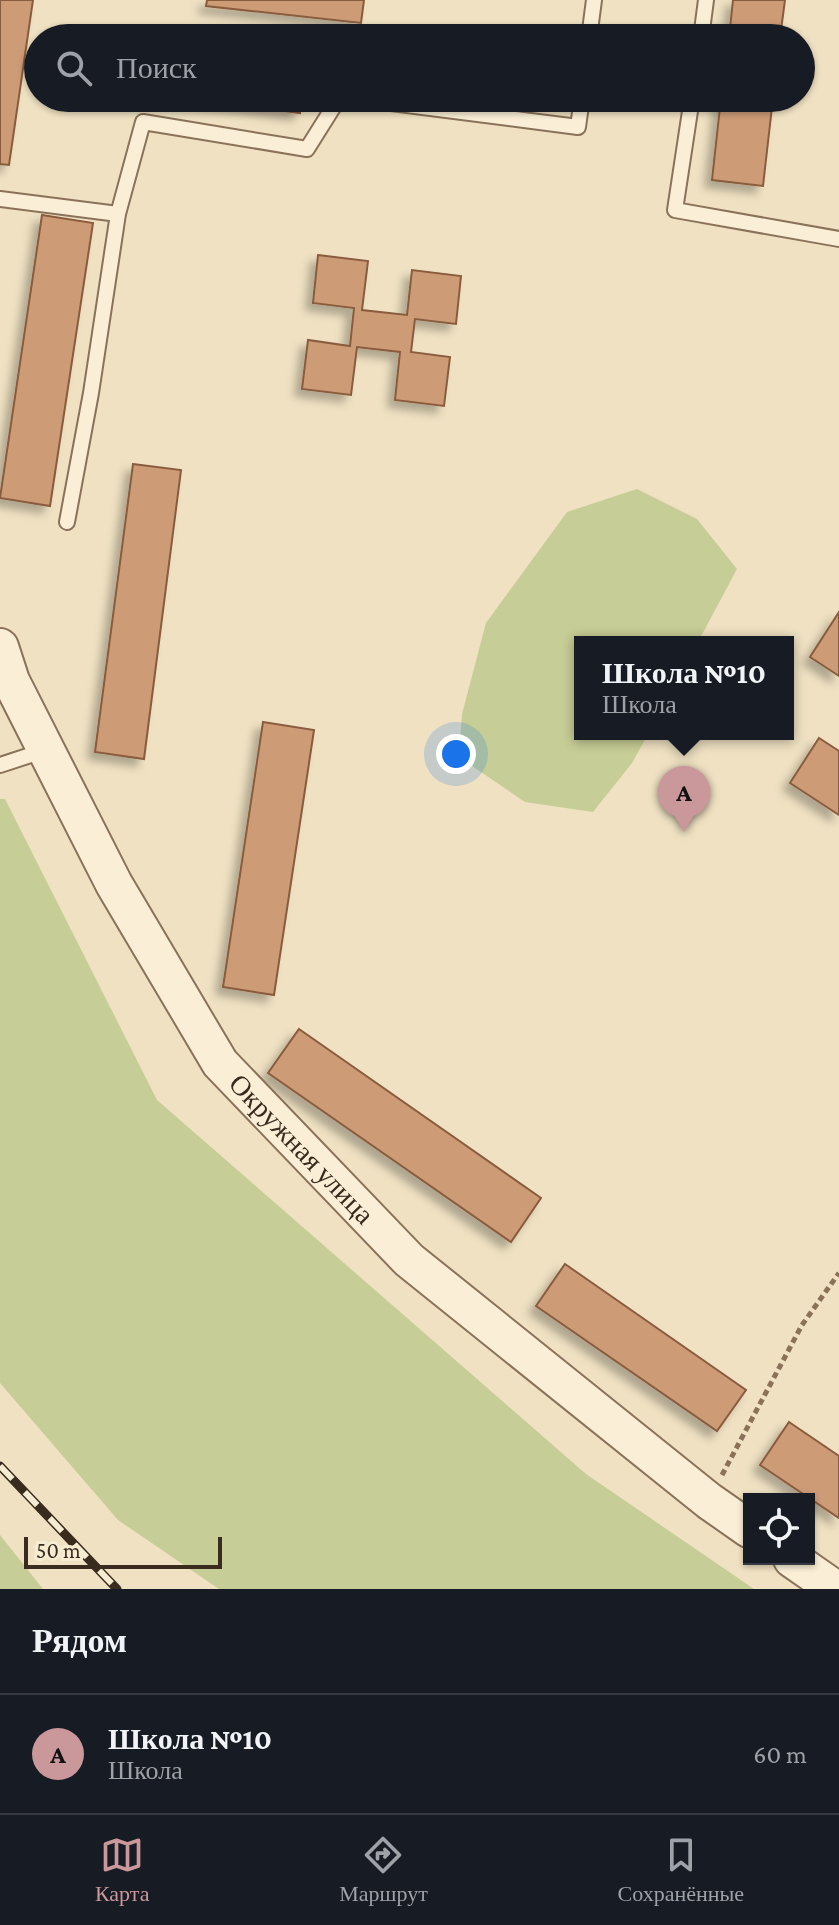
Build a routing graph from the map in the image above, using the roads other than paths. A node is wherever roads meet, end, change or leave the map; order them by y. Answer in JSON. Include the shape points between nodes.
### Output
{"nodes":[{"id":1,"x":594,"y":0,"type":"edge"},
{"id":2,"x":706,"y":0,"type":"edge"},
{"id":3,"x":591,"y":24,"type":"edge"},
{"id":4,"x":703,"y":24,"type":"edge"},
{"id":5,"x":330,"y":112,"type":"edge"},
{"id":6,"x":461,"y":112,"type":"edge"},
{"id":7,"x":580,"y":112,"type":"edge"},
{"id":8,"x":690,"y":112,"type":"edge"},
{"id":9,"x":0,"y":199,"type":"edge"},
{"id":10,"x":118,"y":214,"type":"junction"},
{"id":11,"x":839,"y":239,"type":"edge"},
{"id":12,"x":67,"y":522,"type":"dead end"},
{"id":13,"x":0,"y":647,"type":"edge"},
{"id":14,"x":46,"y":750,"type":"junction"},
{"id":15,"x":0,"y":765,"type":"edge"},
{"id":16,"x":743,"y":1525,"type":"edge"},
{"id":17,"x":801,"y":1565,"type":"edge"},
{"id":18,"x":835,"y":1589,"type":"edge"}],
"edges":[{"from":1,"to":3,"type":"lane"},
{"from":2,"to":4,"type":"lane"},
{"from":5,"to":10,"type":"lane","via":[[307,149],[143,122]]},
{"from":6,"to":7,"type":"lane","via":[[578,127]]},
{"from":8,"to":11,"type":"lane","via":[[675,210]]},
{"from":9,"to":10,"type":"lane"},
{"from":10,"to":12,"type":"lane"},
{"from":13,"to":14,"type":"street","name":"Окружная улица"},
{"from":14,"to":15,"type":"lane"},
{"from":14,"to":16,"type":"street","name":"Окружная улица","via":[[114,884],[220,1063],[409,1260]]},
{"from":17,"to":18,"type":"street"}]}
